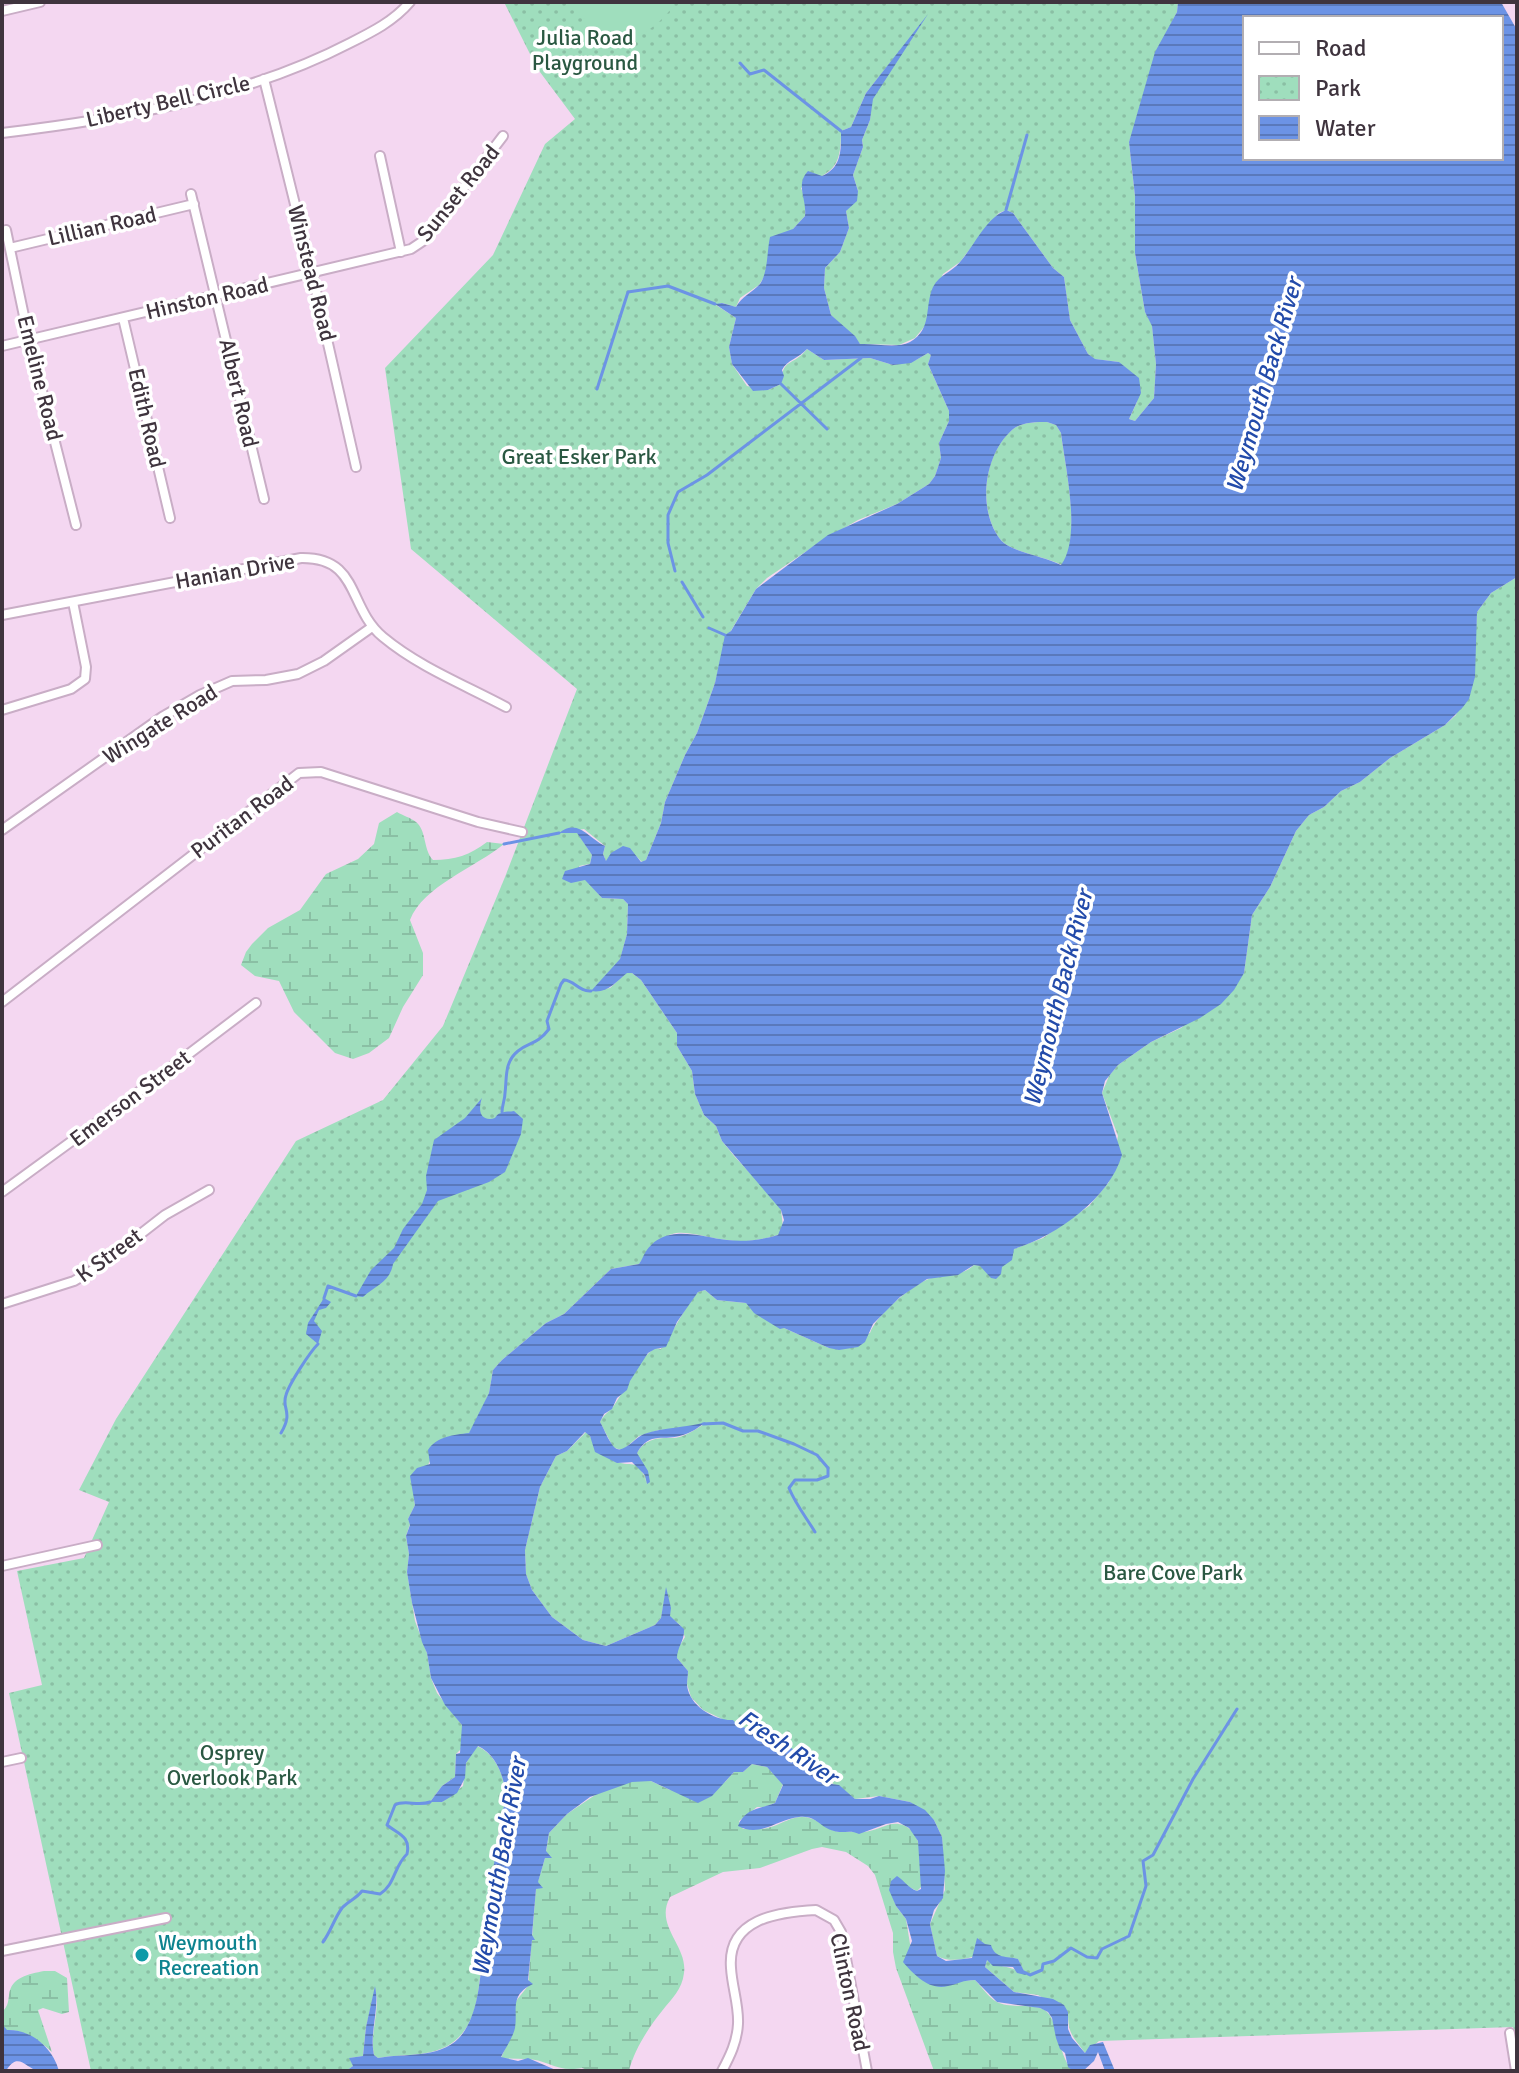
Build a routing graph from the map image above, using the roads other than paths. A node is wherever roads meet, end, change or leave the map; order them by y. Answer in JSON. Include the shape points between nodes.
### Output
{"nodes":[{"id":1,"x":40,"y":2,"type":"edge"},
{"id":2,"x":410,"y":2,"type":"edge"},
{"id":3,"x":2,"y":11,"type":"edge"},
{"id":4,"x":264,"y":79,"type":"junction"},
{"id":5,"x":2,"y":133,"type":"edge"},
{"id":6,"x":503,"y":136,"type":"dead end"},
{"id":7,"x":380,"y":156,"type":"dead end"},
{"id":8,"x":191,"y":194,"type":"dead end"},
{"id":9,"x":194,"y":204,"type":"junction"},
{"id":10,"x":6,"y":230,"type":"dead end"},
{"id":11,"x":10,"y":248,"type":"junction"},
{"id":12,"x":411,"y":249,"type":"joint"},
{"id":13,"x":401,"y":252,"type":"junction"},
{"id":14,"x":312,"y":273,"type":"junction"},
{"id":15,"x":216,"y":296,"type":"junction"},
{"id":16,"x":123,"y":318,"type":"junction"},
{"id":17,"x":29,"y":340,"type":"junction"},
{"id":18,"x":2,"y":346,"type":"edge"},
{"id":19,"x":356,"y":467,"type":"dead end"},
{"id":20,"x":264,"y":499,"type":"dead end"},
{"id":21,"x":170,"y":518,"type":"dead end"},
{"id":22,"x":76,"y":525,"type":"dead end"},
{"id":23,"x":73,"y":602,"type":"junction"},
{"id":24,"x":2,"y":615,"type":"edge"},
{"id":25,"x":372,"y":627,"type":"junction"},
{"id":26,"x":506,"y":707,"type":"dead end"},
{"id":27,"x":2,"y":710,"type":"edge"},
{"id":28,"x":2,"y":830,"type":"edge"},
{"id":29,"x":522,"y":832,"type":"dead end"},
{"id":30,"x":2,"y":1002,"type":"edge"},
{"id":31,"x":256,"y":1003,"type":"dead end"},
{"id":32,"x":209,"y":1190,"type":"dead end"},
{"id":33,"x":2,"y":1192,"type":"edge"},
{"id":34,"x":2,"y":1304,"type":"edge"},
{"id":35,"x":97,"y":1545,"type":"dead end"},
{"id":36,"x":2,"y":1566,"type":"edge"},
{"id":37,"x":21,"y":1758,"type":"dead end"},
{"id":38,"x":2,"y":1762,"type":"edge"},
{"id":39,"x":166,"y":1918,"type":"dead end"},
{"id":40,"x":2,"y":1951,"type":"edge"},
{"id":41,"x":1510,"y":2033,"type":"dead end"},
{"id":42,"x":722,"y":2071,"type":"edge"},
{"id":43,"x":867,"y":2071,"type":"edge"},
{"id":44,"x":1516,"y":2071,"type":"edge"}],
"edges":[{"from":1,"to":3,"type":"street"},
{"from":2,"to":4,"type":"street","name":"Liberty Bell Circle","via":[[357,40]]},
{"from":4,"to":5,"type":"street","name":"Liberty Bell Circle","via":[[187,101]]},
{"from":4,"to":14,"type":"street","name":"Winstead Road"},
{"from":6,"to":12,"type":"street","name":"Sunset Road","via":[[423,241]]},
{"from":7,"to":13,"type":"street"},
{"from":8,"to":9,"type":"street","name":"Albert Road"},
{"from":9,"to":11,"type":"street","name":"Lillian Road"},
{"from":9,"to":15,"type":"street","name":"Albert Road"},
{"from":10,"to":11,"type":"street","name":"Emeline Road"},
{"from":11,"to":17,"type":"street","name":"Emeline Road"},
{"from":12,"to":13,"type":"street","name":"Hinston Road"},
{"from":13,"to":14,"type":"street","name":"Hinston Road"},
{"from":14,"to":15,"type":"street","name":"Hinston Road"},
{"from":14,"to":19,"type":"street","name":"Winstead Road"},
{"from":15,"to":16,"type":"street","name":"Hinston Road"},
{"from":15,"to":20,"type":"street","name":"Albert Road"},
{"from":16,"to":17,"type":"street","name":"Hinston Road"},
{"from":16,"to":21,"type":"street","name":"Edith Road"},
{"from":17,"to":18,"type":"street","name":"Hinston Road"},
{"from":17,"to":22,"type":"street","name":"Emeline Road"},
{"from":23,"to":24,"type":"street","name":"Hanian Drive"},
{"from":23,"to":25,"type":"street","name":"Hanian Drive","via":[[318,558],[347,577]]},
{"from":23,"to":27,"type":"street","via":[[85,679],[71,689]]},
{"from":25,"to":26,"type":"street","name":"Hanian Drive","via":[[413,658]]},
{"from":25,"to":28,"type":"street","name":"Wingate Road","via":[[298,674],[232,681],[200,695]]},
{"from":29,"to":30,"type":"street","name":"Puritan Road","via":[[321,772],[299,773]]},
{"from":31,"to":33,"type":"street","name":"Emerson Street"},
{"from":32,"to":34,"type":"street","name":"K Street","via":[[74,1281]]},
{"from":35,"to":36,"type":"street"},
{"from":37,"to":38,"type":"street"},
{"from":39,"to":40,"type":"street"},
{"from":41,"to":44,"type":"street"},
{"from":42,"to":43,"type":"street","name":"Clinton Road","via":[[738,2025],[730,1956],[735,1938],[758,1920],[816,1910],[834,1920],[841,1932]]}]}
